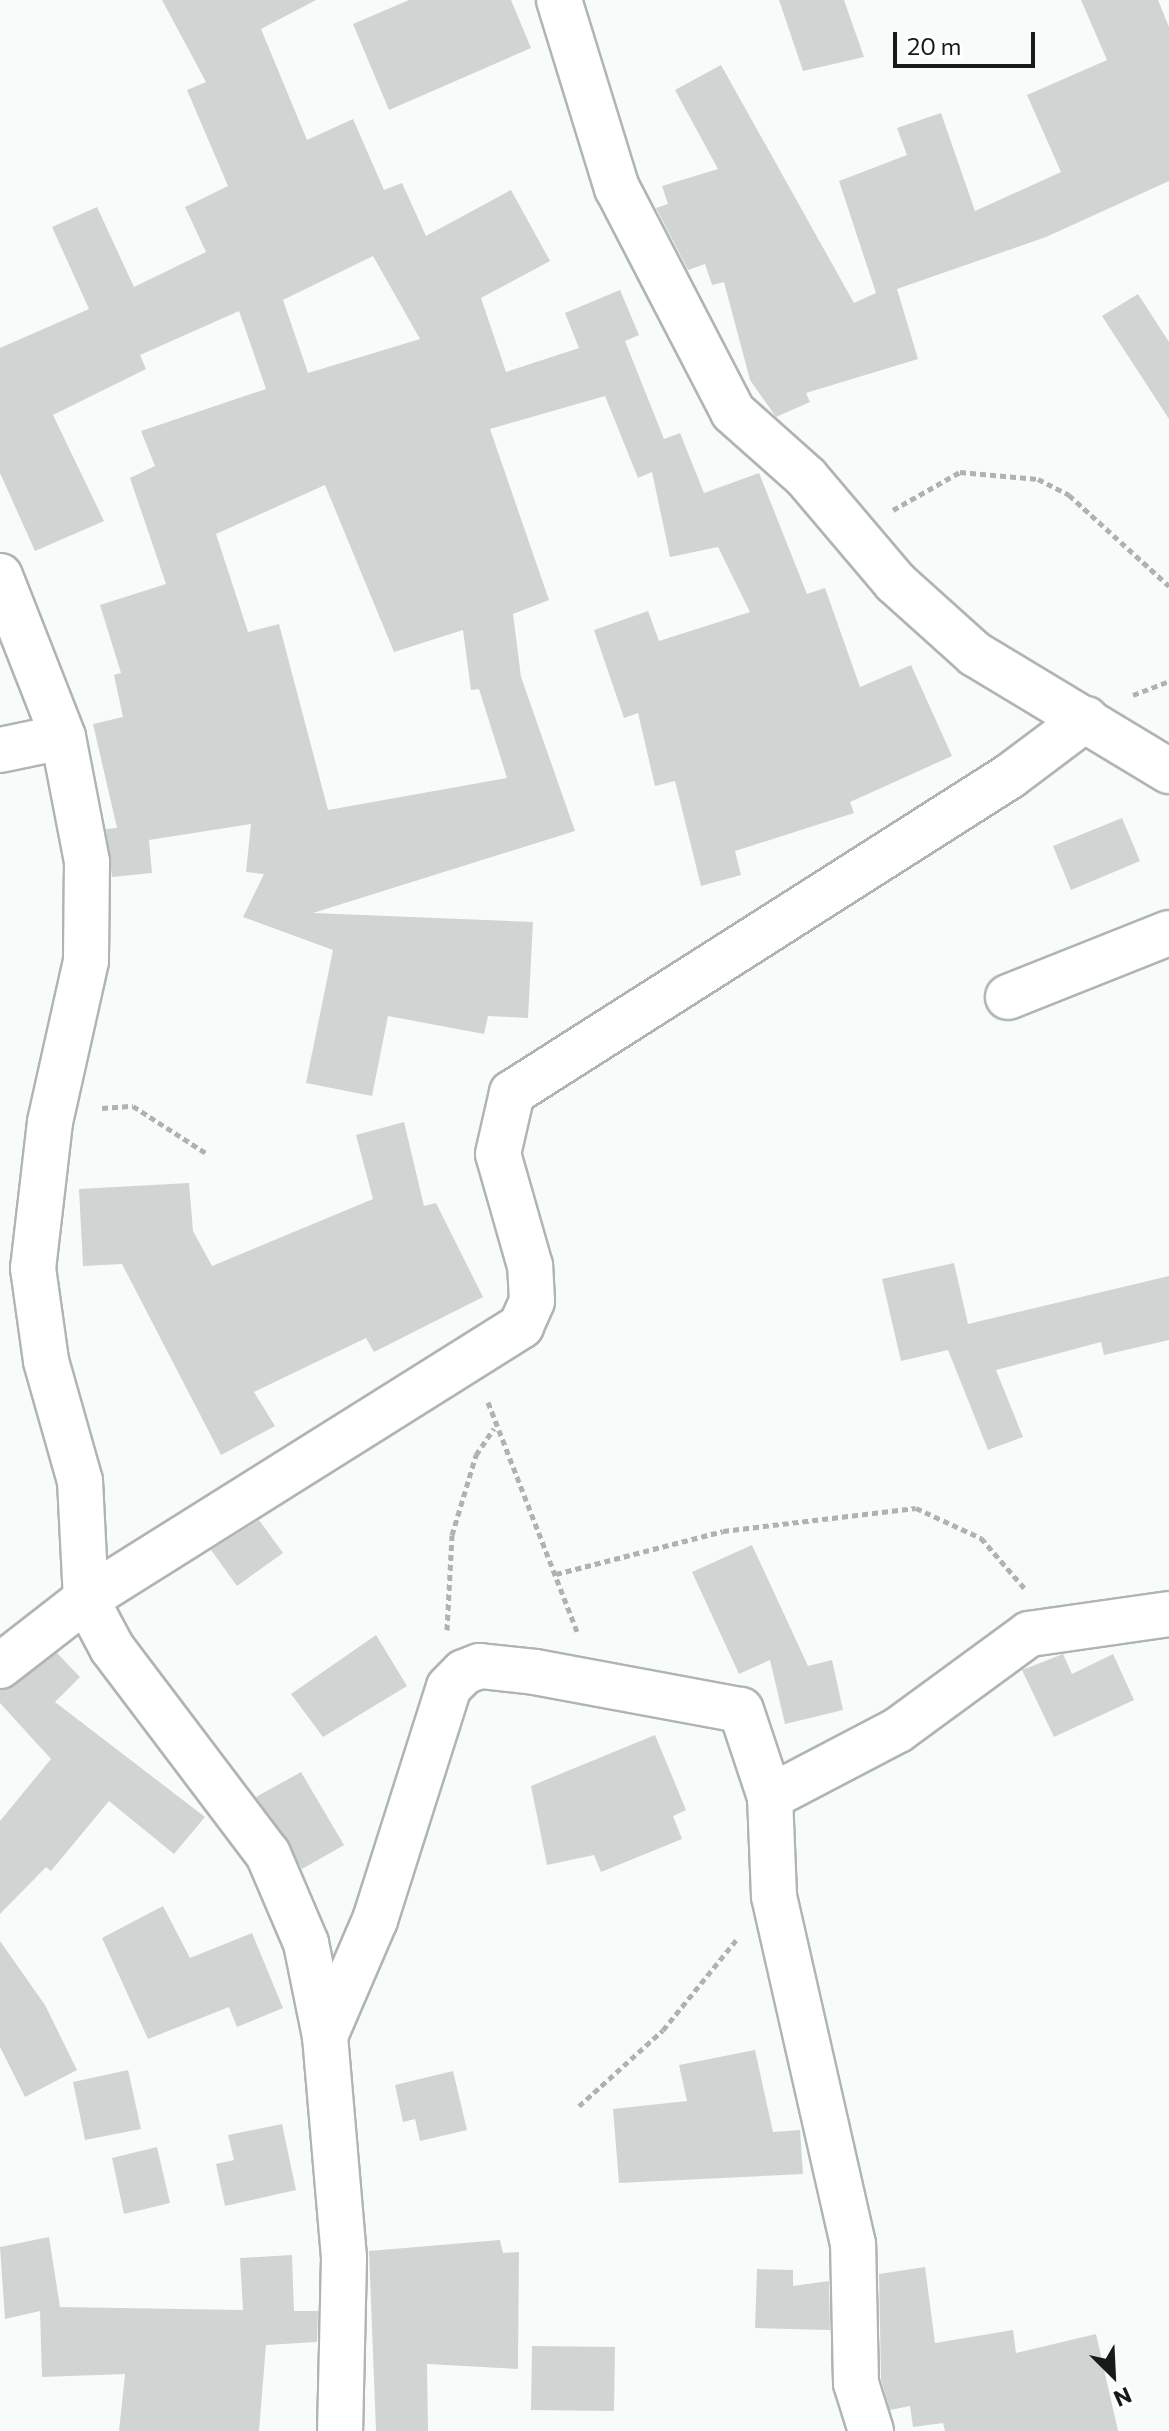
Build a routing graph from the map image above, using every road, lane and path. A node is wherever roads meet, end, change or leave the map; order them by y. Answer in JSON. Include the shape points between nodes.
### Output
{"nodes":[{"id":1,"x":559,"y":0,"type":"edge"},
{"id":2,"x":866,"y":550,"type":"junction"},
{"id":3,"x":0,"y":576,"type":"edge"},
{"id":4,"x":1169,"y":586,"type":"edge"},
{"id":5,"x":1086,"y":719,"type":"junction"},
{"id":6,"x":63,"y":737,"type":"junction"},
{"id":7,"x":0,"y":750,"type":"edge"},
{"id":8,"x":1169,"y":771,"type":"edge"},
{"id":9,"x":1169,"y":933,"type":"edge"},
{"id":10,"x":1008,"y":997,"type":"dead end"},
{"id":11,"x":50,"y":1122,"type":"junction"},
{"id":12,"x":206,"y":1153,"type":"dead end"},
{"id":13,"x":476,"y":1358,"type":"junction"},
{"id":14,"x":494,"y":1428,"type":"junction"},
{"id":15,"x":556,"y":1574,"type":"junction"},
{"id":16,"x":86,"y":1599,"type":"junction"},
{"id":17,"x":1169,"y":1614,"type":"edge"},
{"id":18,"x":1051,"y":1627,"type":"junction"},
{"id":19,"x":0,"y":1666,"type":"edge"},
{"id":20,"x":589,"y":1681,"type":"junction"},
{"id":21,"x":449,"y":1687,"type":"junction"},
{"id":22,"x":770,"y":1797,"type":"junction"},
{"id":23,"x":774,"y":1896,"type":"junction"},
{"id":24,"x":325,"y":2036,"type":"junction"},
{"id":25,"x":579,"y":2106,"type":"dead end"},
{"id":26,"x":340,"y":2431,"type":"edge"},
{"id":27,"x":871,"y":2431,"type":"edge"}],
"edges":[{"from":1,"to":2,"type":"street","via":[[617,188],[706,371],[756,439],[806,477]]},
{"from":2,"to":4,"type":"path","via":[[884,517],[940,478],[960,472],[1038,479],[1069,495]]},
{"from":2,"to":5,"type":"street","via":[[975,654]]},
{"from":3,"to":6,"type":"street"},
{"from":5,"to":8,"type":"street"},
{"from":5,"to":13,"type":"street","via":[[1010,776],[512,1093],[498,1154],[530,1266],[532,1301],[521,1326]]},
{"from":6,"to":7,"type":"street"},
{"from":6,"to":11,"type":"street","via":[[82,810],[88,922]]},
{"from":9,"to":10,"type":"street"},
{"from":11,"to":12,"type":"path","via":[[123,1104]]},
{"from":11,"to":16,"type":"street","via":[[33,1268],[46,1361],[80,1481]]},
{"from":13,"to":14,"type":"path"},
{"from":13,"to":16,"type":"street"},
{"from":14,"to":15,"type":"path"},
{"from":14,"to":21,"type":"path","via":[[476,1455],[452,1535]]},
{"from":15,"to":18,"type":"path","via":[[723,1531],[916,1508],[981,1538]]},
{"from":15,"to":20,"type":"path"},
{"from":16,"to":19,"type":"street"},
{"from":16,"to":24,"type":"street","via":[[112,1648],[268,1854],[306,1943]]},
{"from":17,"to":18,"type":"street"},
{"from":18,"to":22,"type":"street","via":[[1012,1644],[898,1730]]},
{"from":20,"to":21,"type":"street","via":[[480,1666]]},
{"from":20,"to":22,"type":"street","via":[[741,1710]]},
{"from":21,"to":24,"type":"street","via":[[380,1904]]},
{"from":22,"to":23,"type":"street"},
{"from":23,"to":25,"type":"path","via":[[663,2030]]},
{"from":23,"to":27,"type":"street","via":[[853,2244],[856,2383]]},
{"from":24,"to":26,"type":"street","via":[[344,2258]]}]}
